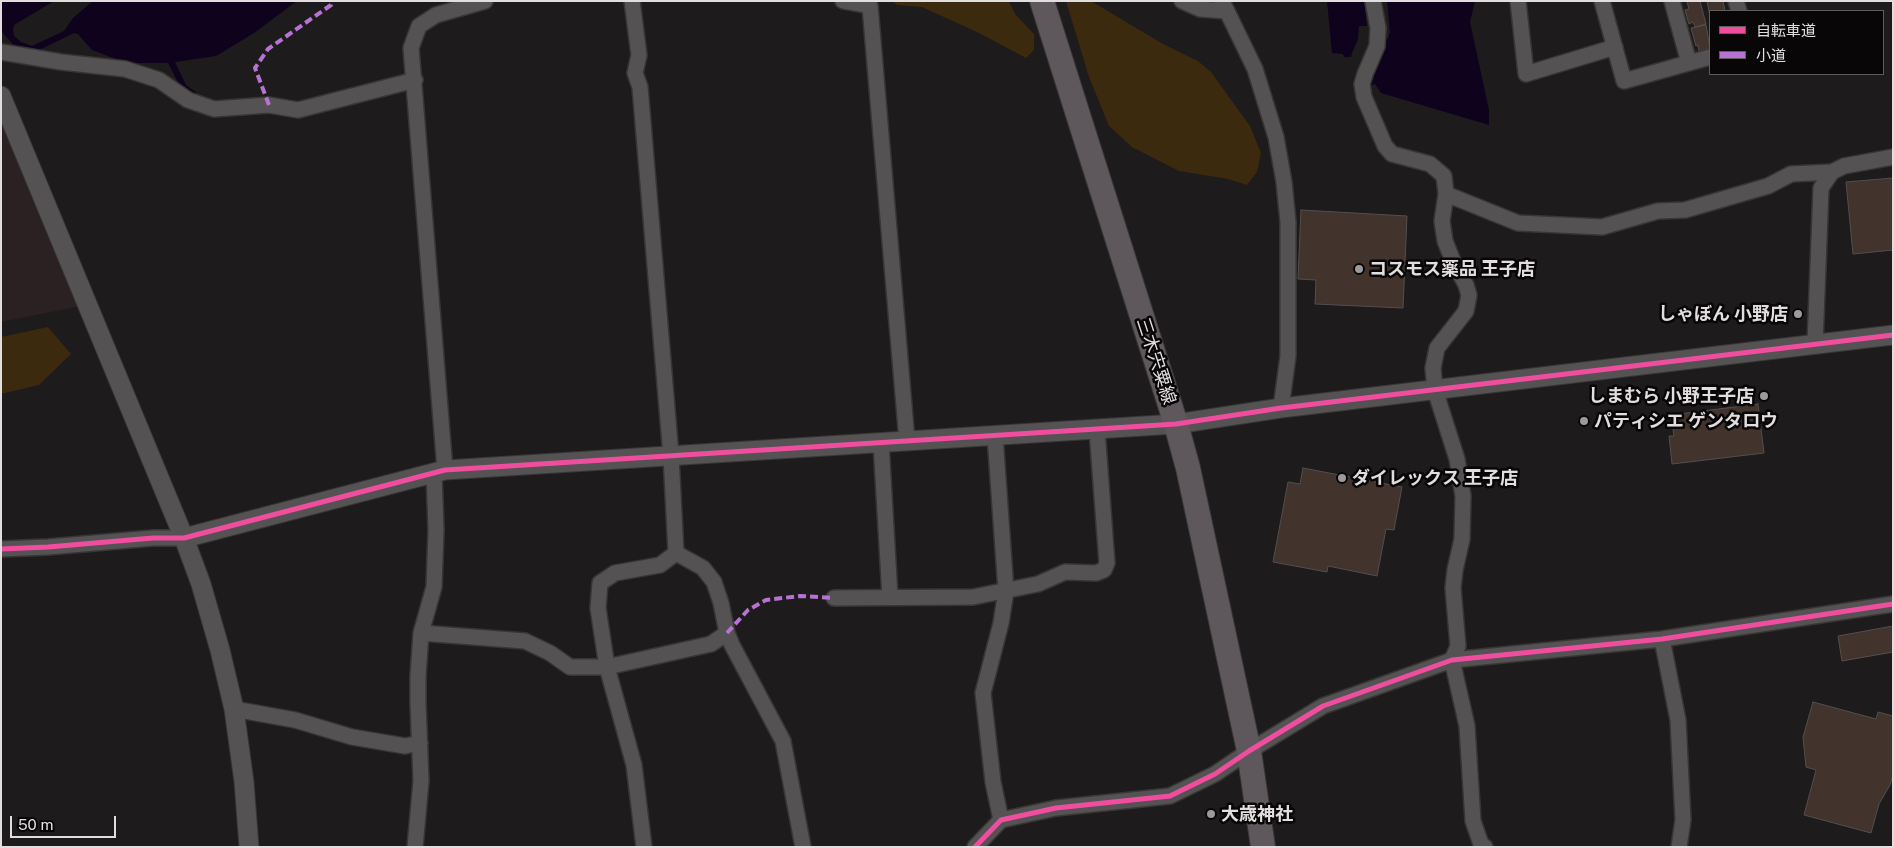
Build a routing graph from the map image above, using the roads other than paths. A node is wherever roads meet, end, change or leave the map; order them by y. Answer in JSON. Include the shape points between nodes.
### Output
{"nodes":[{"id":1,"x":485,"y":1,"type":"edge"},
{"id":2,"x":632,"y":1,"type":"edge"},
{"id":3,"x":842,"y":1,"type":"edge"},
{"id":4,"x":1042,"y":1,"type":"edge"},
{"id":5,"x":1182,"y":1,"type":"edge"},
{"id":6,"x":1374,"y":1,"type":"edge"},
{"id":7,"x":1518,"y":1,"type":"edge"},
{"id":8,"x":1602,"y":1,"type":"edge"},
{"id":9,"x":1672,"y":1,"type":"edge"},
{"id":10,"x":1224,"y":6,"type":"edge"},
{"id":11,"x":1615,"y":47,"type":"junction"},
{"id":12,"x":1,"y":52,"type":"edge"},
{"id":13,"x":1709,"y":58,"type":"edge"},
{"id":14,"x":1689,"y":63,"type":"junction"},
{"id":15,"x":415,"y":80,"type":"junction"},
{"id":16,"x":1,"y":96,"type":"edge"},
{"id":17,"x":1893,"y":157,"type":"edge"},
{"id":18,"x":1832,"y":172,"type":"junction"},
{"id":19,"x":1446,"y":194,"type":"junction"},
{"id":20,"x":1893,"y":335,"type":"edge"},
{"id":21,"x":1815,"y":344,"type":"junction"},
{"id":22,"x":1435,"y":390,"type":"junction"},
{"id":23,"x":1282,"y":408,"type":"junction"},
{"id":24,"x":1176,"y":424,"type":"junction"},
{"id":25,"x":1097,"y":430,"type":"junction"},
{"id":26,"x":995,"y":436,"type":"junction"},
{"id":27,"x":907,"y":441,"type":"junction"},
{"id":28,"x":881,"y":443,"type":"junction"},
{"id":29,"x":671,"y":456,"type":"junction"},
{"id":30,"x":440,"y":471,"type":"junction"},
{"id":31,"x":184,"y":538,"type":"junction"},
{"id":32,"x":1,"y":549,"type":"edge"},
{"id":33,"x":676,"y":554,"type":"junction"},
{"id":34,"x":1006,"y":591,"type":"junction"},
{"id":35,"x":890,"y":597,"type":"junction"},
{"id":36,"x":834,"y":598,"type":"dead end"},
{"id":37,"x":1893,"y":604,"type":"edge"},
{"id":38,"x":421,"y":633,"type":"junction"},
{"id":39,"x":727,"y":633,"type":"junction"},
{"id":40,"x":1662,"y":639,"type":"junction"},
{"id":41,"x":1452,"y":660,"type":"junction"},
{"id":42,"x":607,"y":667,"type":"junction"},
{"id":43,"x":234,"y":709,"type":"junction"},
{"id":44,"x":420,"y":743,"type":"junction"},
{"id":45,"x":1248,"y":751,"type":"junction"},
{"id":46,"x":1001,"y":820,"type":"junction"},
{"id":47,"x":248,"y":847,"type":"edge"},
{"id":48,"x":415,"y":847,"type":"edge"},
{"id":49,"x":644,"y":847,"type":"edge"},
{"id":50,"x":803,"y":847,"type":"edge"},
{"id":51,"x":975,"y":847,"type":"edge"},
{"id":52,"x":1263,"y":847,"type":"edge"},
{"id":53,"x":1485,"y":847,"type":"edge"},
{"id":54,"x":1679,"y":847,"type":"edge"}],
"edges":[{"from":1,"to":15,"type":"street","via":[[436,15],[419,26],[411,48]]},
{"from":2,"to":29,"type":"street","via":[[639,55],[635,73],[640,86]]},
{"from":3,"to":27,"type":"street","via":[[870,6]]},
{"from":4,"to":24,"type":"main road","name":"三木宍粟線"},
{"from":5,"to":10,"type":"street","via":[[1200,9]]},
{"from":6,"to":19,"type":"street","via":[[1377,46],[1363,79],[1364,97],[1385,146],[1392,154],[1430,164],[1444,176]]},
{"from":7,"to":11,"type":"street","via":[[1526,74]]},
{"from":8,"to":11,"type":"street"},
{"from":9,"to":14,"type":"street"},
{"from":10,"to":23,"type":"street","via":[[1255,69],[1276,136],[1284,182],[1288,222],[1288,356]]},
{"from":11,"to":14,"type":"street","via":[[1624,81]]},
{"from":12,"to":15,"type":"street","via":[[125,70],[159,80],[188,100],[214,109],[270,106],[298,110]]},
{"from":13,"to":14,"type":"street"},
{"from":15,"to":30,"type":"street"},
{"from":16,"to":31,"type":"street"},
{"from":17,"to":18,"type":"street","via":[[1844,166]]},
{"from":18,"to":19,"type":"street","via":[[1791,174],[1768,186],[1685,210],[1658,211],[1602,227],[1518,223]]},
{"from":18,"to":21,"type":"street","via":[[1821,188]]},
{"from":19,"to":22,"type":"street","via":[[1442,221],[1445,241],[1469,295],[1466,311],[1437,348],[1433,368]]},
{"from":20,"to":21,"type":"street"},
{"from":21,"to":22,"type":"street"},
{"from":22,"to":23,"type":"street"},
{"from":22,"to":41,"type":"street","via":[[1457,459],[1463,496],[1462,539],[1453,588],[1458,646]]},
{"from":23,"to":24,"type":"street"},
{"from":24,"to":25,"type":"street"},
{"from":24,"to":45,"type":"main road","name":"三木宍粟線"},
{"from":25,"to":26,"type":"street"},
{"from":25,"to":34,"type":"street","via":[[1107,563],[1104,570],[1096,573],[1065,572],[1038,584]]},
{"from":26,"to":27,"type":"street"},
{"from":26,"to":34,"type":"street"},
{"from":27,"to":28,"type":"street"},
{"from":28,"to":29,"type":"street"},
{"from":28,"to":35,"type":"street"},
{"from":29,"to":30,"type":"street"},
{"from":29,"to":33,"type":"street"},
{"from":30,"to":31,"type":"street"},
{"from":30,"to":38,"type":"street","via":[[434,587]]},
{"from":31,"to":32,"type":"street"},
{"from":31,"to":43,"type":"street","via":[[201,584]]},
{"from":33,"to":39,"type":"street","via":[[703,568],[714,582]]},
{"from":33,"to":42,"type":"street","via":[[660,564],[615,573],[600,583],[598,608]]},
{"from":34,"to":35,"type":"street","via":[[972,597]]},
{"from":34,"to":46,"type":"street","via":[[983,694],[993,782]]},
{"from":35,"to":36,"type":"street"},
{"from":37,"to":40,"type":"street"},
{"from":38,"to":42,"type":"street","via":[[525,642],[570,666]]},
{"from":38,"to":44,"type":"street"},
{"from":39,"to":42,"type":"street","via":[[703,646]]},
{"from":39,"to":50,"type":"street","via":[[782,741]]},
{"from":40,"to":41,"type":"street"},
{"from":40,"to":54,"type":"street","via":[[1678,720],[1683,820]]},
{"from":41,"to":45,"type":"street","via":[[1323,706]]},
{"from":41,"to":53,"type":"street","via":[[1467,726],[1473,821]]},
{"from":42,"to":49,"type":"street","via":[[634,765]]},
{"from":43,"to":44,"type":"street","via":[[295,720],[361,738],[406,746]]},
{"from":43,"to":47,"type":"street","via":[[244,782]]},
{"from":44,"to":48,"type":"street","via":[[421,781]]},
{"from":45,"to":46,"type":"street","via":[[1215,774],[1170,796],[1056,808]]},
{"from":45,"to":52,"type":"main road","name":"三木宍粟線"},
{"from":46,"to":51,"type":"street"}]}
